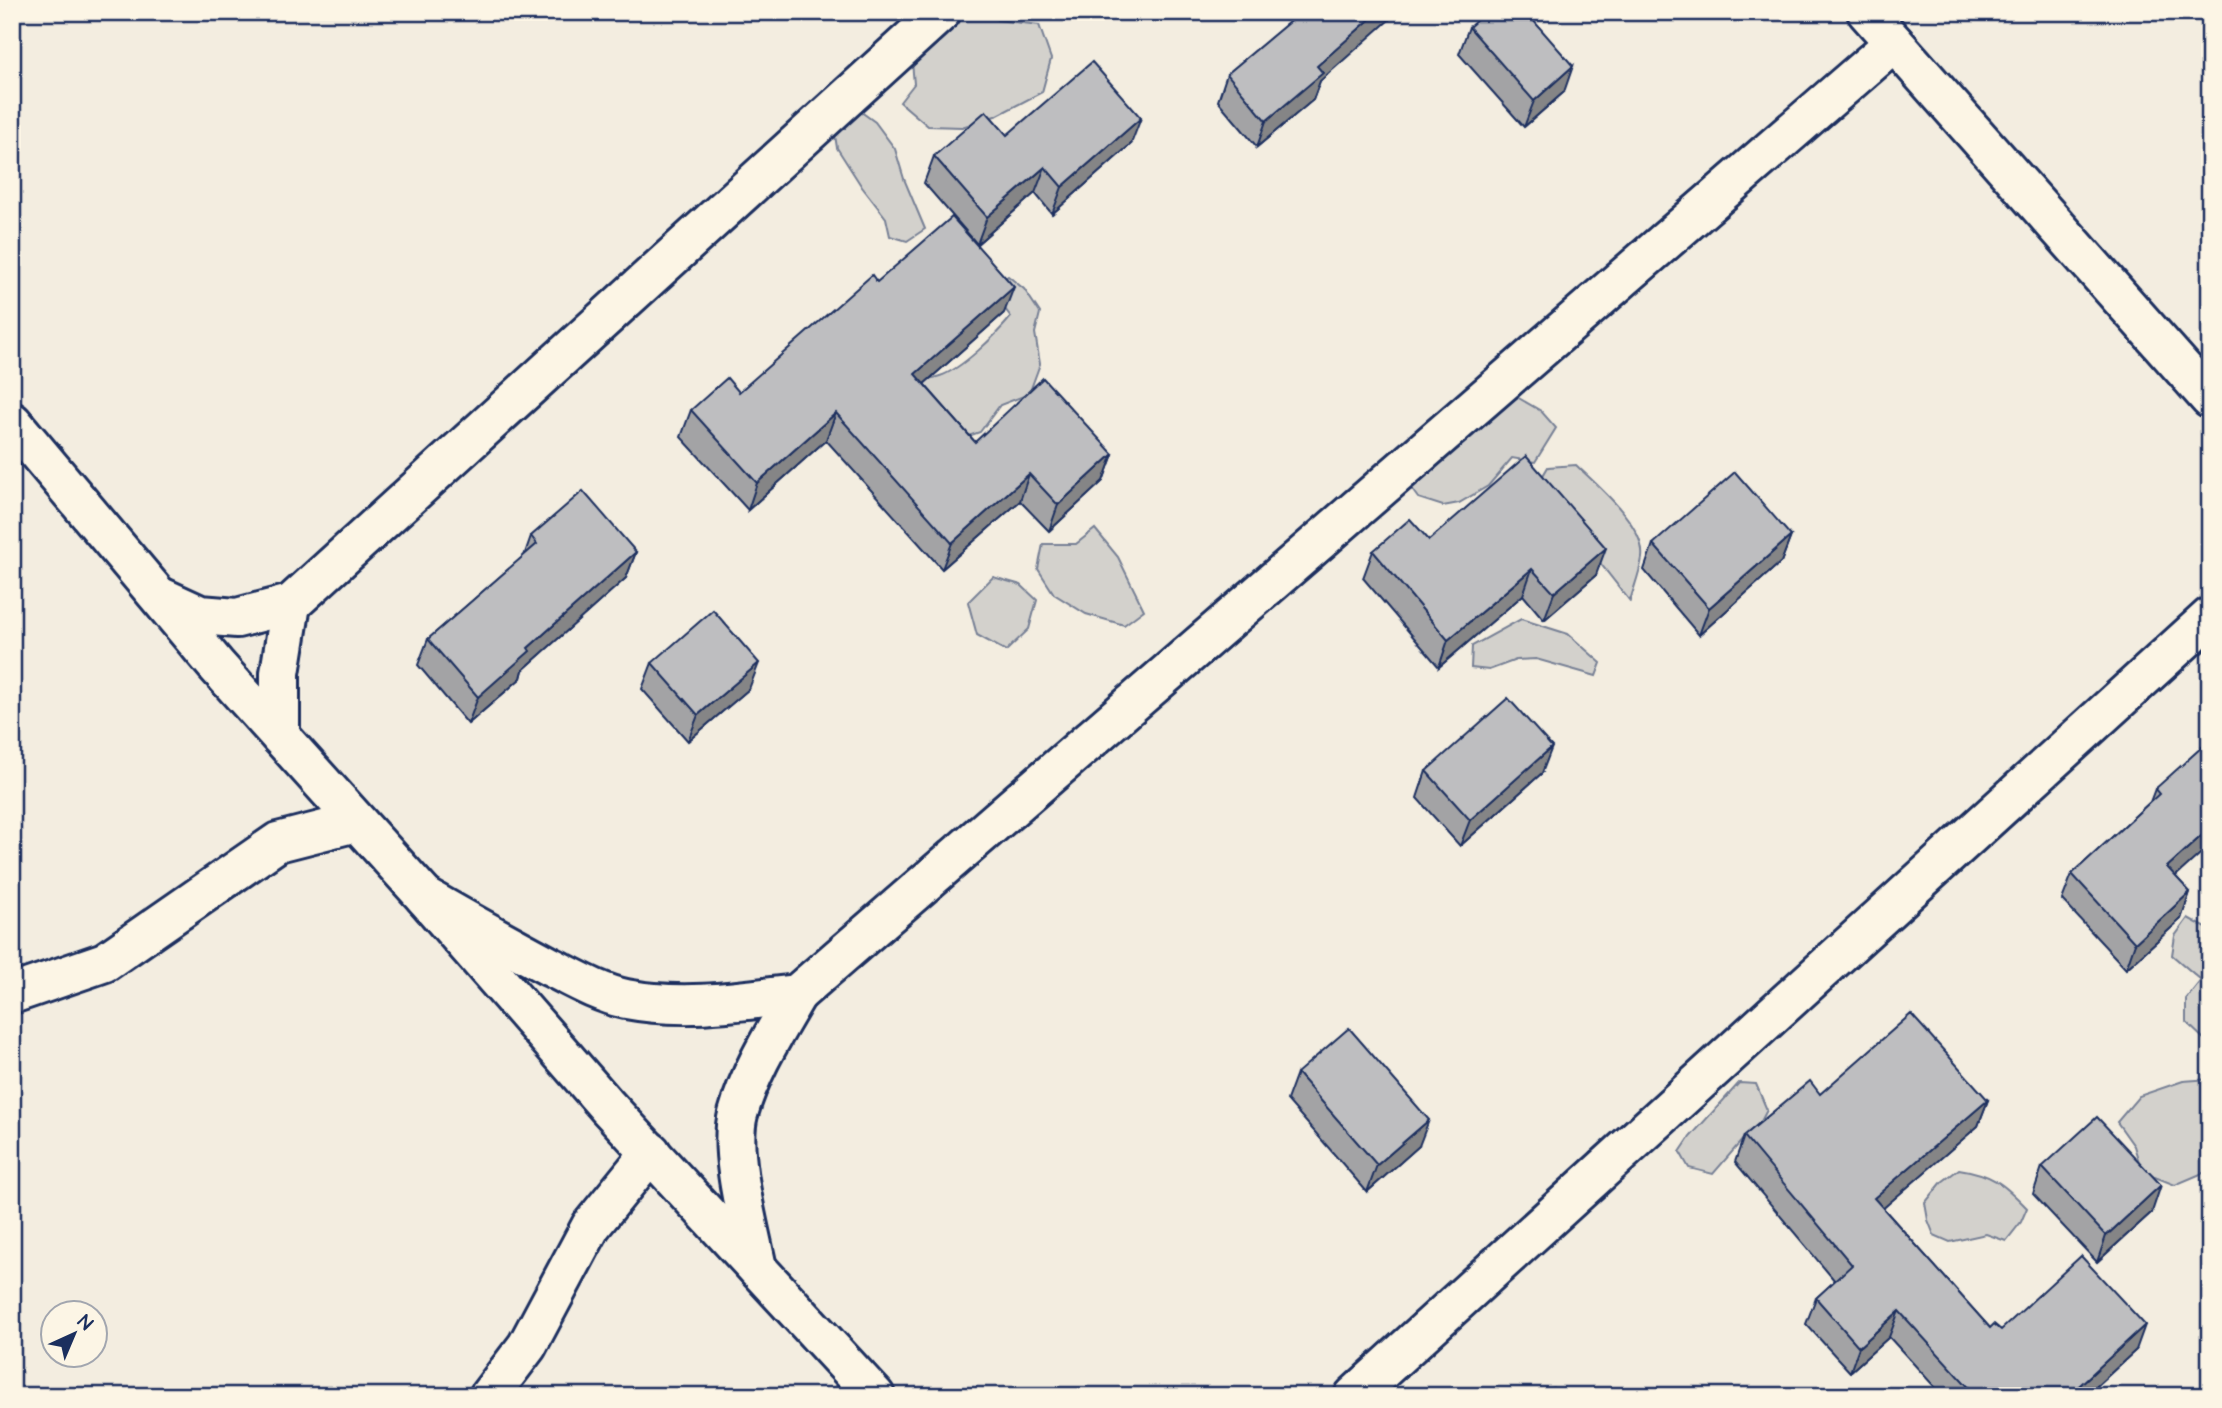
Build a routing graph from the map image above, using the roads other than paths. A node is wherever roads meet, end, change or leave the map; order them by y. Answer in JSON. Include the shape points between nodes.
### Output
{"nodes":[{"id":1,"x":941,"y":12,"type":"edge"},
{"id":2,"x":1867,"y":12,"type":"edge"},
{"id":3,"x":1894,"y":43,"type":"junction"},
{"id":4,"x":2210,"y":399,"type":"edge"},
{"id":5,"x":12,"y":422,"type":"edge"},
{"id":6,"x":158,"y":595,"type":"junction"},
{"id":7,"x":291,"y":604,"type":"junction"},
{"id":8,"x":2210,"y":617,"type":"edge"},
{"id":9,"x":280,"y":736,"type":"junction"},
{"id":10,"x":356,"y":822,"type":"junction"},
{"id":11,"x":425,"y":897,"type":"junction"},
{"id":12,"x":12,"y":994,"type":"edge"},
{"id":13,"x":797,"y":994,"type":"junction"},
{"id":14,"x":652,"y":1152,"type":"junction"},
{"id":15,"x":757,"y":1268,"type":"junction"},
{"id":16,"x":489,"y":1396,"type":"edge"},
{"id":17,"x":875,"y":1396,"type":"edge"},
{"id":18,"x":1354,"y":1396,"type":"edge"}],
"edges":[{"from":1,"to":7,"type":"street"},
{"from":2,"to":3,"type":"street"},
{"from":3,"to":4,"type":"street"},
{"from":3,"to":13,"type":"street"},
{"from":5,"to":6,"type":"street"},
{"from":6,"to":7,"type":"street","via":[[200,615],[237,618]]},
{"from":6,"to":9,"type":"street"},
{"from":7,"to":9,"type":"street","via":[[280,673]]},
{"from":8,"to":18,"type":"street"},
{"from":9,"to":10,"type":"street"},
{"from":10,"to":11,"type":"street"},
{"from":10,"to":12,"type":"street","via":[[278,842],[105,962]]},
{"from":11,"to":13,"type":"street","via":[[595,990],[625,999],[718,1004]]},
{"from":11,"to":14,"type":"street"},
{"from":13,"to":15,"type":"street","via":[[755,1068],[737,1116],[736,1162]]},
{"from":14,"to":15,"type":"street"},
{"from":14,"to":16,"type":"street","via":[[592,1226],[527,1346]]},
{"from":15,"to":17,"type":"street"}]}
